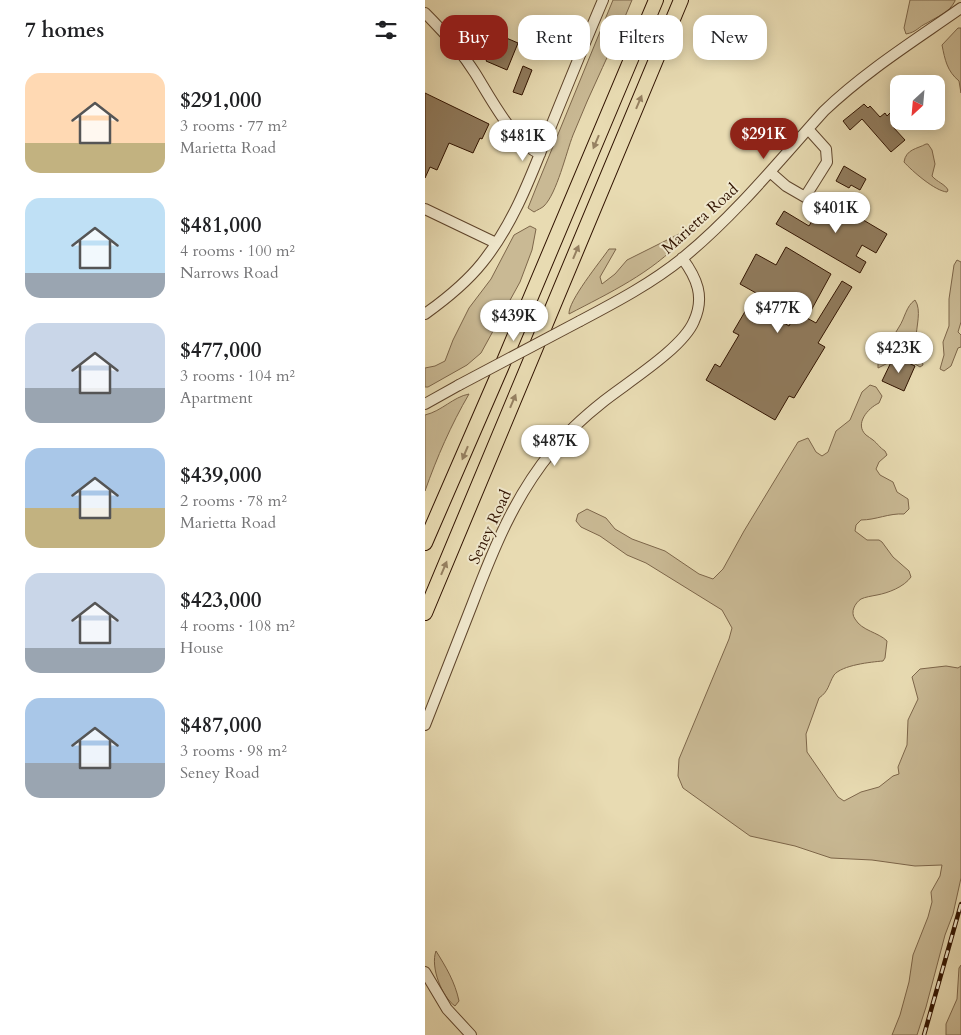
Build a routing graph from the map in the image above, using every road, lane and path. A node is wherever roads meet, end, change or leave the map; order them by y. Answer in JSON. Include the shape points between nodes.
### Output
{"nodes":[{"id":1,"x":603,"y":0,"type":"edge"},
{"id":2,"x":656,"y":0,"type":"edge"},
{"id":3,"x":681,"y":0,"type":"edge"},
{"id":4,"x":961,"y":8,"type":"edge"},
{"id":5,"x":425,"y":13,"type":"edge"},
{"id":6,"x":808,"y":129,"type":"junction"},
{"id":7,"x":540,"y":154,"type":"junction"},
{"id":8,"x":770,"y":172,"type":"junction"},
{"id":9,"x":425,"y":209,"type":"edge"},
{"id":10,"x":496,"y":243,"type":"junction"},
{"id":11,"x":682,"y":258,"type":"junction"},
{"id":12,"x":425,"y":314,"type":"edge"},
{"id":13,"x":537,"y":344,"type":"junction"},
{"id":14,"x":425,"y":404,"type":"edge"},
{"id":15,"x":452,"y":484,"type":"junction"},
{"id":16,"x":425,"y":536,"type":"edge"},
{"id":17,"x":425,"y":543,"type":"edge"},
{"id":18,"x":425,"y":613,"type":"edge"},
{"id":19,"x":425,"y":726,"type":"edge"},
{"id":20,"x":425,"y":972,"type":"edge"},
{"id":21,"x":471,"y":1035,"type":"edge"}],
"edges":[{"from":1,"to":7,"type":"street"},
{"from":2,"to":15,"type":"highway","one_way":true},
{"from":13,"to":3,"type":"highway","one_way":true},
{"from":4,"to":6,"type":"street","name":"Marietta Road","via":[[858,81]]},
{"from":5,"to":7,"type":"street","via":[[461,52],[501,116],[528,147]]},
{"from":6,"to":8,"type":"street","name":"Marietta Road"},
{"from":6,"to":8,"type":"street","via":[[826,149],[827,162],[805,197]]},
{"from":7,"to":10,"type":"street","via":[[515,213]]},
{"from":8,"to":11,"type":"street","name":"Marietta Road","via":[[719,226]]},
{"from":9,"to":10,"type":"street"},
{"from":10,"to":12,"type":"street","via":[[467,280]]},
{"from":11,"to":13,"type":"street","name":"Marietta Road","bridge":true,"via":[[621,299]]},
{"from":11,"to":19,"type":"street","name":"Seney Road","via":[[698,285],[694,322],[678,344],[576,424],[532,476],[491,555]]},
{"from":13,"to":14,"type":"street","name":"Marietta Road","bridge":true},
{"from":18,"to":13,"type":"highway","one_way":true},
{"from":15,"to":16,"type":"street"},
{"from":15,"to":17,"type":"highway"},
{"from":20,"to":21,"type":"street","via":[[447,1009]]}]}
